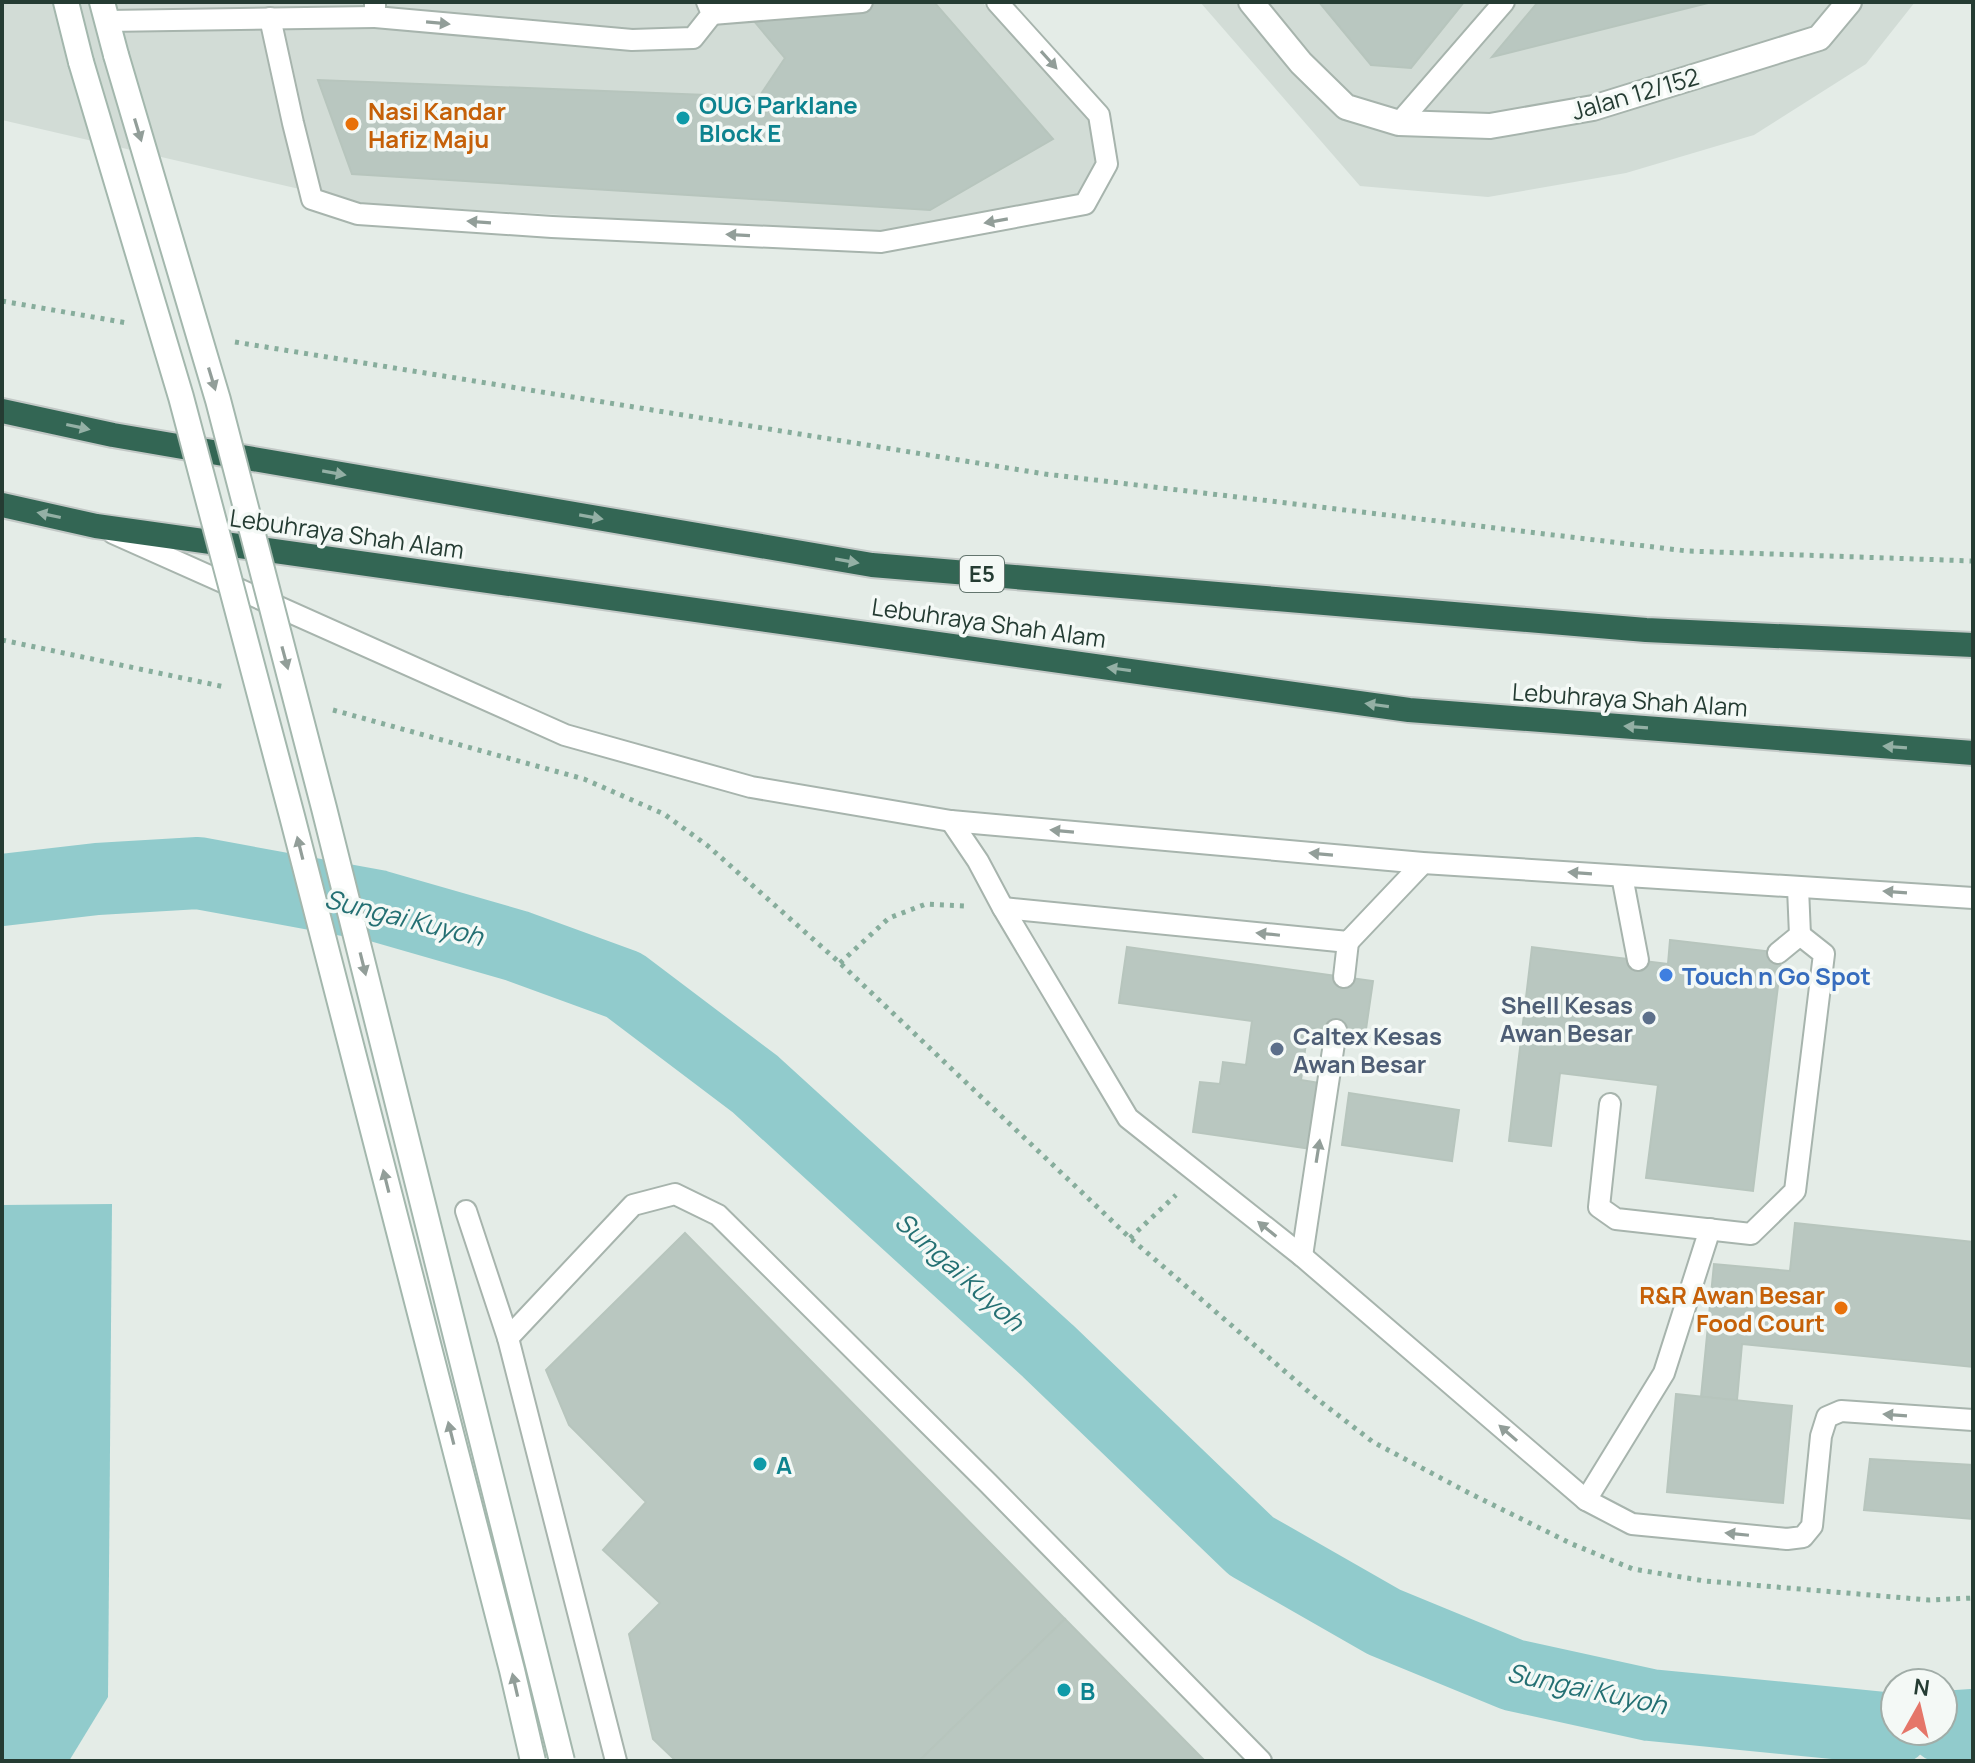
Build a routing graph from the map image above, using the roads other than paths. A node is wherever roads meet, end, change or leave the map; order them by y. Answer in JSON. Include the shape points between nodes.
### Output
{"nodes":[{"id":1,"x":66,"y":2,"type":"edge"},
{"id":2,"x":862,"y":2,"type":"edge"},
{"id":3,"x":997,"y":2,"type":"edge"},
{"id":4,"x":1251,"y":2,"type":"edge"},
{"id":5,"x":1504,"y":2,"type":"edge"},
{"id":6,"x":1849,"y":2,"type":"edge"},
{"id":7,"x":710,"y":8,"type":"edge"},
{"id":8,"x":375,"y":10,"type":"edge"},
{"id":9,"x":162,"y":11,"type":"edge"},
{"id":10,"x":104,"y":12,"type":"edge"},
{"id":11,"x":270,"y":18,"type":"junction"},
{"id":12,"x":1399,"y":123,"type":"junction"},
{"id":13,"x":2,"y":411,"type":"edge"},
{"id":14,"x":2,"y":505,"type":"edge"},
{"id":15,"x":96,"y":526,"type":"junction"},
{"id":16,"x":1973,"y":645,"type":"edge"},
{"id":17,"x":1973,"y":753,"type":"edge"},
{"id":18,"x":951,"y":821,"type":"junction"},
{"id":19,"x":1423,"y":863,"type":"junction"},
{"id":20,"x":1622,"y":876,"type":"junction"},
{"id":21,"x":1798,"y":888,"type":"junction"},
{"id":22,"x":1973,"y":898,"type":"edge"},
{"id":23,"x":1003,"y":908,"type":"junction"},
{"id":24,"x":1800,"y":935,"type":"junction"},
{"id":25,"x":1348,"y":942,"type":"junction"},
{"id":26,"x":1778,"y":953,"type":"dead end"},
{"id":27,"x":1638,"y":960,"type":"dead end"},
{"id":28,"x":1344,"y":977,"type":"dead end"},
{"id":29,"x":1336,"y":1030,"type":"dead end"},
{"id":30,"x":1610,"y":1104,"type":"dead end"},
{"id":31,"x":466,"y":1211,"type":"dead end"},
{"id":32,"x":1710,"y":1229,"type":"junction"},
{"id":33,"x":1302,"y":1256,"type":"junction"},
{"id":34,"x":508,"y":1338,"type":"junction"},
{"id":35,"x":1973,"y":1420,"type":"edge"},
{"id":36,"x":1586,"y":1500,"type":"junction"},
{"id":37,"x":533,"y":1761,"type":"edge"},
{"id":38,"x":562,"y":1761,"type":"edge"},
{"id":39,"x":616,"y":1761,"type":"edge"},
{"id":40,"x":1261,"y":1761,"type":"edge"}],
"edges":[{"from":37,"to":1,"type":"street","one_way":true,"bridge":true,"via":[[185,412]]},
{"from":2,"to":7,"type":"lane"},
{"from":3,"to":11,"type":"lane","one_way":true,"via":[[1099,115],[1107,164],[1085,204],[881,242],[358,214],[312,199]]},
{"from":4,"to":12,"type":"street","name":"Jalan 12/152","via":[[1346,107]]},
{"from":5,"to":12,"type":"lane"},
{"from":6,"to":12,"type":"street","name":"Jalan 12/152","via":[[1819,38],[1593,108],[1490,126]]},
{"from":8,"to":7,"type":"lane","one_way":true,"via":[[632,40],[693,38]]},
{"from":8,"to":11,"type":"lane"},
{"from":9,"to":10,"type":"lane"},
{"from":9,"to":11,"type":"lane"},
{"from":10,"to":38,"type":"street","one_way":true,"bridge":true,"via":[[222,416]]},
{"from":13,"to":16,"type":"highway","name":"Lebuhraya Shah Alam","number":"E5","one_way":true,"via":[[113,435],[872,565],[1646,630]]},
{"from":15,"to":14,"type":"highway","name":"Lebuhraya Shah Alam","one_way":true},
{"from":17,"to":15,"type":"highway","name":"Lebuhraya Shah Alam","one_way":true,"via":[[1409,710]]},
{"from":15,"to":18,"type":"lane","via":[[565,735],[751,787]]},
{"from":19,"to":18,"type":"lane","one_way":true},
{"from":18,"to":23,"type":"lane"},
{"from":20,"to":19,"type":"lane","one_way":true},
{"from":19,"to":25,"type":"lane"},
{"from":20,"to":21,"type":"lane"},
{"from":20,"to":27,"type":"lane"},
{"from":22,"to":21,"type":"lane","one_way":true},
{"from":21,"to":24,"type":"lane"},
{"from":25,"to":23,"type":"lane","one_way":true},
{"from":33,"to":23,"type":"lane","one_way":true,"via":[[1128,1118]]},
{"from":24,"to":26,"type":"lane"},
{"from":24,"to":32,"type":"lane","via":[[1824,954],[1795,1191],[1751,1234]]},
{"from":25,"to":28,"type":"lane"},
{"from":33,"to":29,"type":"lane","one_way":true},
{"from":30,"to":32,"type":"lane","via":[[1599,1207],[1616,1219]]},
{"from":31,"to":34,"type":"lane"},
{"from":32,"to":36,"type":"lane","via":[[1664,1373]]},
{"from":36,"to":33,"type":"lane","one_way":true},
{"from":34,"to":39,"type":"lane"},
{"from":34,"to":40,"type":"lane","via":[[633,1205],[675,1194],[718,1215]]},
{"from":35,"to":36,"type":"lane","one_way":true,"via":[[1841,1411],[1827,1417],[1812,1526],[1803,1537],[1632,1524]]}]}
